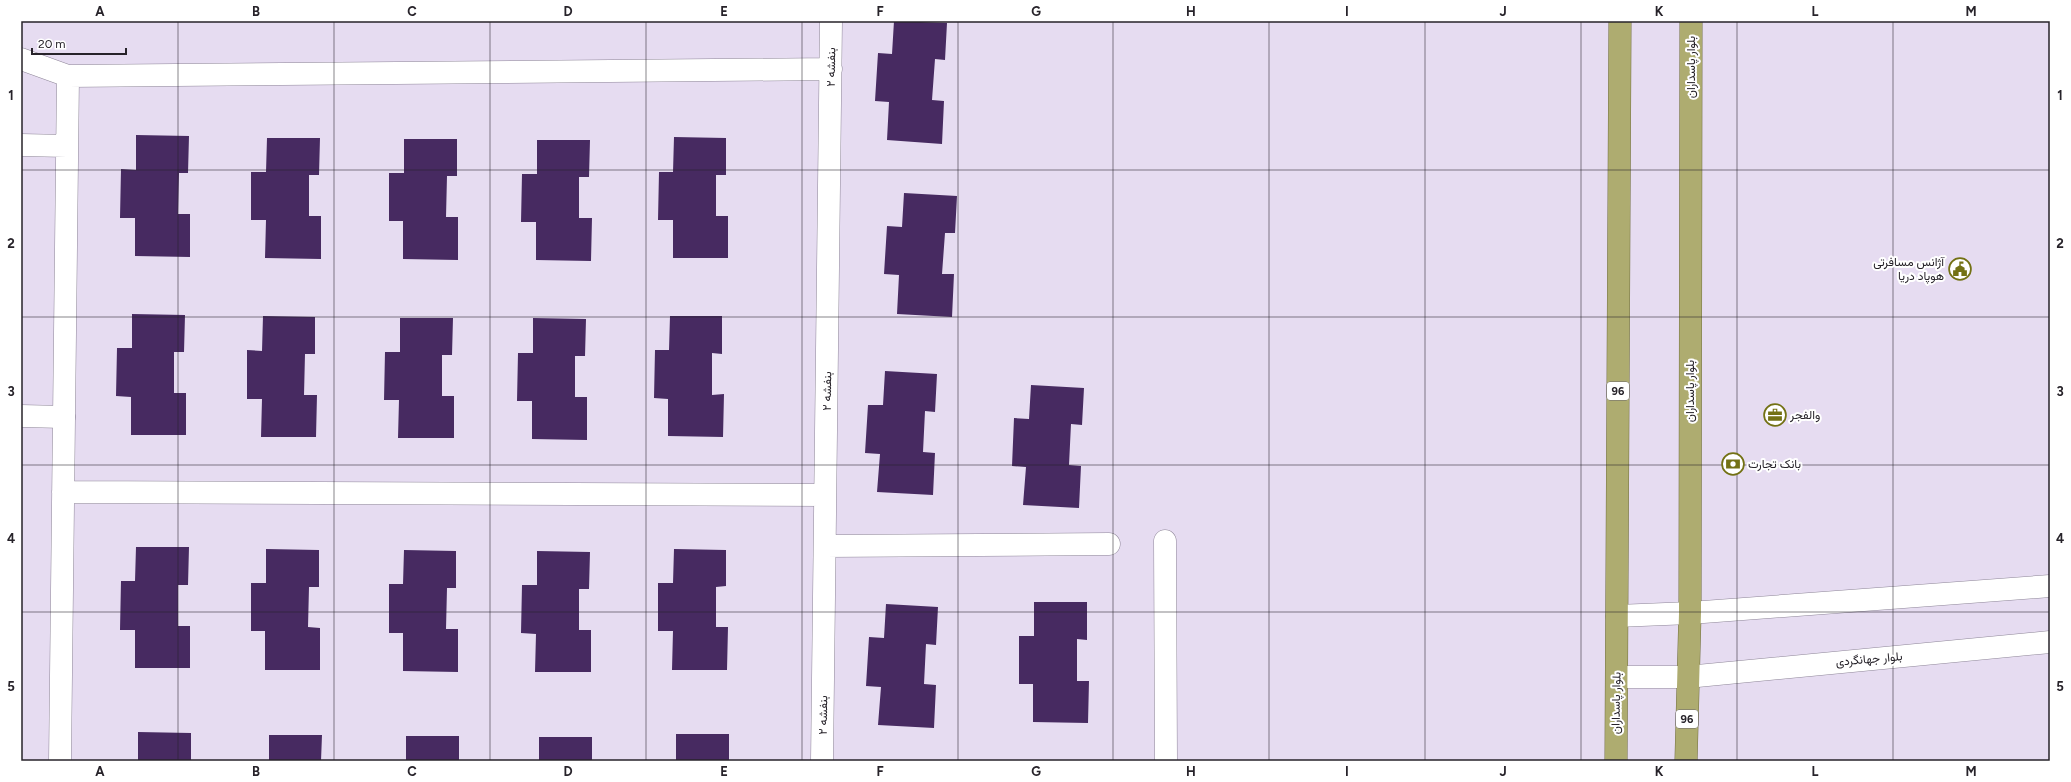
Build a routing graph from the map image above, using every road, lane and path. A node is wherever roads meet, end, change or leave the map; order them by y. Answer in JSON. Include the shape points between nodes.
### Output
{"nodes":[{"id":1,"x":831,"y":21,"type":"edge"},
{"id":2,"x":1620,"y":21,"type":"edge"},
{"id":3,"x":1691,"y":21,"type":"edge"},
{"id":4,"x":21,"y":59,"type":"edge"},
{"id":5,"x":831,"y":69,"type":"junction"},
{"id":6,"x":68,"y":76,"type":"junction"},
{"id":7,"x":21,"y":145,"type":"edge"},
{"id":8,"x":67,"y":146,"type":"junction"},
{"id":9,"x":21,"y":416,"type":"edge"},
{"id":10,"x":64,"y":417,"type":"junction"},
{"id":11,"x":63,"y":492,"type":"junction"},
{"id":12,"x":825,"y":495,"type":"junction"},
{"id":13,"x":1165,"y":541,"type":"dead end"},
{"id":14,"x":1109,"y":544,"type":"dead end"},
{"id":15,"x":825,"y":546,"type":"junction"},
{"id":16,"x":2050,"y":586,"type":"edge"},
{"id":17,"x":1690,"y":613,"type":"junction"},
{"id":18,"x":1617,"y":616,"type":"junction"},
{"id":19,"x":2050,"y":642,"type":"edge"},
{"id":20,"x":1617,"y":677,"type":"junction"},
{"id":21,"x":1687,"y":677,"type":"junction"},
{"id":22,"x":60,"y":761,"type":"edge"},
{"id":23,"x":822,"y":761,"type":"edge"},
{"id":24,"x":1166,"y":761,"type":"edge"},
{"id":25,"x":1616,"y":761,"type":"edge"},
{"id":26,"x":1686,"y":761,"type":"edge"}],
"edges":[{"from":1,"to":5,"type":"street","name":"بنفشه ۲"},
{"from":2,"to":18,"type":"highway","name":"بلوار پاسداران","number":"96"},
{"from":3,"to":17,"type":"highway","name":"بلوار پاسداران","number":"96"},
{"from":4,"to":6,"type":"street"},
{"from":5,"to":6,"type":"street"},
{"from":5,"to":12,"type":"street","name":"بنفشه ۲"},
{"from":6,"to":8,"type":"street"},
{"from":7,"to":8,"type":"street"},
{"from":8,"to":10,"type":"street"},
{"from":9,"to":10,"type":"street"},
{"from":10,"to":11,"type":"street"},
{"from":11,"to":12,"type":"street"},
{"from":11,"to":22,"type":"street"},
{"from":12,"to":15,"type":"street","name":"بنفشه ۲"},
{"from":13,"to":24,"type":"street"},
{"from":14,"to":15,"type":"street"},
{"from":15,"to":23,"type":"street","name":"بنفشه ۲"},
{"from":16,"to":17,"type":"street"},
{"from":17,"to":18,"type":"street"},
{"from":17,"to":21,"type":"highway","name":"بلوار پاسداران","number":"96"},
{"from":18,"to":20,"type":"highway","name":"بلوار پاسداران","number":"96"},
{"from":19,"to":21,"type":"street","name":"بلوار جهانگردی"},
{"from":20,"to":21,"type":"street","name":"بلوار جهانگردی"},
{"from":20,"to":25,"type":"highway","name":"بلوار پاسداران","number":"96"},
{"from":21,"to":26,"type":"highway","name":"بلوار پاسداران","number":"96"}]}
